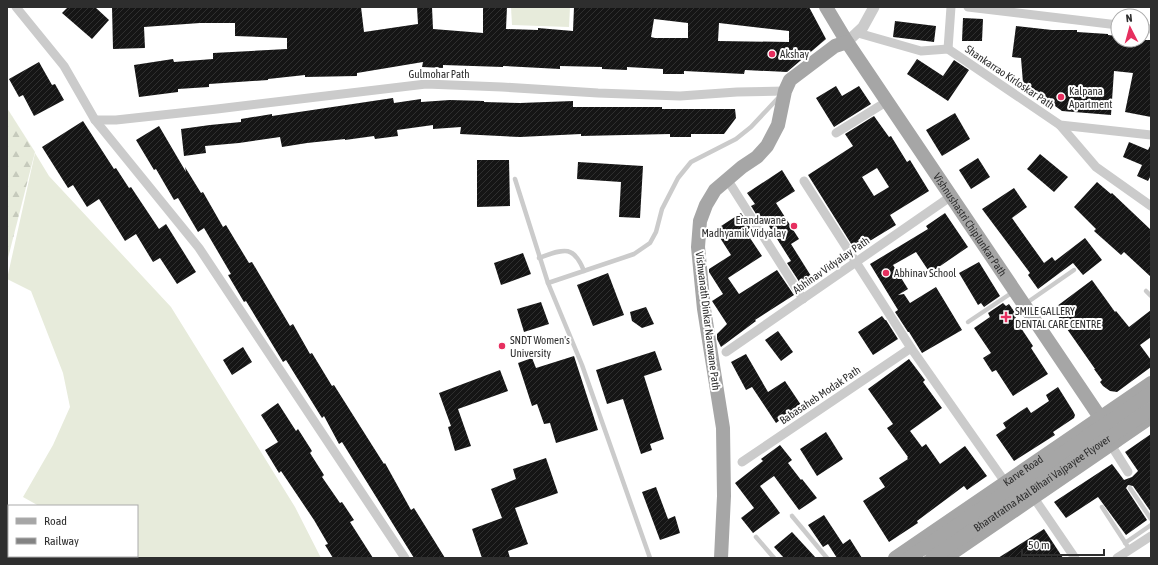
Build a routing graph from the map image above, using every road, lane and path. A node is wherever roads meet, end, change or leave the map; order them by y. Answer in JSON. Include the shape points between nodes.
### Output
{"nodes":[{"id":1,"x":16,"y":7,"type":"edge"},
{"id":2,"x":826,"y":7,"type":"edge"},
{"id":3,"x":874,"y":7,"type":"edge"},
{"id":4,"x":951,"y":7,"type":"edge"},
{"id":5,"x":968,"y":7,"type":"edge"},
{"id":6,"x":1110,"y":24,"type":"edge"},
{"id":7,"x":858,"y":33,"type":"junction"},
{"id":8,"x":847,"y":42,"type":"junction"},
{"id":9,"x":948,"y":49,"type":"junction"},
{"id":10,"x":785,"y":91,"type":"junction"},
{"id":11,"x":886,"y":102,"type":"junction"},
{"id":12,"x":95,"y":120,"type":"junction"},
{"id":13,"x":1060,"y":125,"type":"junction"},
{"id":14,"x":836,"y":133,"type":"dead end"},
{"id":15,"x":1151,"y":135,"type":"edge"},
{"id":16,"x":515,"y":179,"type":"dead end"},
{"id":17,"x":727,"y":179,"type":"junction"},
{"id":18,"x":804,"y":181,"type":"dead end"},
{"id":19,"x":950,"y":197,"type":"junction"},
{"id":20,"x":1151,"y":206,"type":"edge"},
{"id":21,"x":539,"y":258,"type":"junction"},
{"id":22,"x":856,"y":262,"type":"junction"},
{"id":23,"x":1074,"y":270,"type":"dead end"},
{"id":24,"x":584,"y":271,"type":"junction"},
{"id":25,"x":548,"y":283,"type":"junction"},
{"id":26,"x":1014,"y":291,"type":"junction"},
{"id":27,"x":1146,"y":291,"type":"dead end"},
{"id":28,"x":1151,"y":296,"type":"edge"},
{"id":29,"x":803,"y":299,"type":"junction"},
{"id":30,"x":1024,"y":305,"type":"junction"},
{"id":31,"x":968,"y":322,"type":"dead end"},
{"id":32,"x":911,"y":348,"type":"junction"},
{"id":33,"x":726,"y":352,"type":"dead end"},
{"id":34,"x":1151,"y":383,"type":"edge"},
{"id":35,"x":1151,"y":393,"type":"edge"},
{"id":36,"x":1151,"y":409,"type":"edge"},
{"id":37,"x":1151,"y":417,"type":"edge"},
{"id":38,"x":1100,"y":418,"type":"junction"},
{"id":39,"x":1114,"y":443,"type":"junction"},
{"id":40,"x":742,"y":462,"type":"dead end"},
{"id":41,"x":1128,"y":472,"type":"dead end"},
{"id":42,"x":1006,"y":482,"type":"junction"},
{"id":43,"x":1130,"y":488,"type":"dead end"},
{"id":44,"x":1034,"y":498,"type":"junction"},
{"id":45,"x":1102,"y":507,"type":"dead end"},
{"id":46,"x":792,"y":516,"type":"dead end"},
{"id":47,"x":1151,"y":519,"type":"edge"},
{"id":48,"x":1151,"y":525,"type":"edge"},
{"id":49,"x":1151,"y":536,"type":"edge"},
{"id":50,"x":756,"y":537,"type":"dead end"},
{"id":51,"x":1127,"y":546,"type":"junction"},
{"id":52,"x":405,"y":558,"type":"edge"},
{"id":53,"x":650,"y":558,"type":"edge"},
{"id":54,"x":721,"y":558,"type":"edge"},
{"id":55,"x":774,"y":558,"type":"edge"},
{"id":56,"x":826,"y":558,"type":"edge"},
{"id":57,"x":895,"y":558,"type":"edge"},
{"id":58,"x":909,"y":558,"type":"edge"},
{"id":59,"x":932,"y":558,"type":"edge"},
{"id":60,"x":945,"y":558,"type":"edge"},
{"id":61,"x":1075,"y":558,"type":"edge"},
{"id":62,"x":1117,"y":558,"type":"edge"}],
"edges":[{"from":1,"to":12,"type":"street","via":[[64,66]]},
{"from":2,"to":8,"type":"main road","name":"Vishnushastri Chiplunkar Path"},
{"from":3,"to":7,"type":"street"},
{"from":4,"to":9,"type":"street"},
{"from":5,"to":6,"type":"street"},
{"from":7,"to":8,"type":"street"},
{"from":7,"to":9,"type":"street","name":"Shankarrao Kirloskar Path","via":[[921,51]]},
{"from":8,"to":10,"type":"main road","via":[[840,54],[796,87]]},
{"from":8,"to":11,"type":"main road","name":"Vishnushastri Chiplunkar Path"},
{"from":9,"to":13,"type":"street","name":"Shankarrao Kirloskar Path"},
{"from":10,"to":12,"type":"street","name":"Gulmohar Path","via":[[680,96],[426,84],[116,120]]},
{"from":10,"to":17,"type":"main road","name":"Vishwanath Dinkar Narawane Path","via":[[778,125],[767,146],[757,157]]},
{"from":10,"to":24,"type":"lane","via":[[736,139],[691,162],[678,178],[662,209],[650,243],[634,254]]},
{"from":11,"to":14,"type":"street"},
{"from":11,"to":19,"type":"main road","name":"Vishnushastri Chiplunkar Path"},
{"from":12,"to":52,"type":"street","via":[[199,248]]},
{"from":13,"to":15,"type":"street","name":"Shankarrao Kirloskar Path"},
{"from":13,"to":20,"type":"street","via":[[1096,167]]},
{"from":16,"to":21,"type":"lane"},
{"from":17,"to":29,"type":"street"},
{"from":17,"to":54,"type":"main road","name":"Vishwanath Dinkar Narawane Path","via":[[715,190],[706,205],[700,221],[698,247],[704,309],[723,428],[724,496]]},
{"from":18,"to":22,"type":"street"},
{"from":19,"to":22,"type":"street","name":"Abhinav Vidyalay Path"},
{"from":19,"to":26,"type":"main road","name":"Vishnushastri Chiplunkar Path"},
{"from":21,"to":24,"type":"lane","via":[[561,250],[568,251],[576,256]]},
{"from":21,"to":25,"type":"lane"},
{"from":22,"to":29,"type":"street","name":"Abhinav Vidyalay Path"},
{"from":22,"to":32,"type":"street"},
{"from":23,"to":30,"type":"lane"},
{"from":24,"to":25,"type":"lane"},
{"from":25,"to":53,"type":"lane","via":[[582,365]]},
{"from":26,"to":30,"type":"main road","name":"Vishnushastri Chiplunkar Path"},
{"from":26,"to":31,"type":"lane"},
{"from":27,"to":28,"type":"lane"},
{"from":29,"to":33,"type":"street","name":"Abhinav Vidyalay Path"},
{"from":30,"to":38,"type":"main road","name":"Vishnushastri Chiplunkar Path"},
{"from":32,"to":40,"type":"street","name":"Babasaheb Modak Path"},
{"from":32,"to":42,"type":"street"},
{"from":34,"to":38,"type":"main road","name":"Karve Road"},
{"from":35,"to":58,"type":"main road","name":"Bharatratna Atal Bihari Vajpayee Flyover","bridge":true},
{"from":36,"to":59,"type":"main road","name":"Bharatratna Atal Bihari Vajpayee Flyover","bridge":true},
{"from":37,"to":39,"type":"main road"},
{"from":38,"to":39,"type":"main road","name":"Vishnushastri Chiplunkar Path"},
{"from":38,"to":42,"type":"main road","name":"Karve Road"},
{"from":39,"to":41,"type":"street"},
{"from":39,"to":44,"type":"main road"},
{"from":42,"to":57,"type":"main road","name":"Karve Road"},
{"from":43,"to":47,"type":"lane"},
{"from":44,"to":60,"type":"main road"},
{"from":44,"to":61,"type":"street"},
{"from":45,"to":51,"type":"lane"},
{"from":46,"to":56,"type":"lane"},
{"from":48,"to":51,"type":"lane"},
{"from":49,"to":51,"type":"street"},
{"from":50,"to":55,"type":"lane"},
{"from":51,"to":62,"type":"street"}]}
